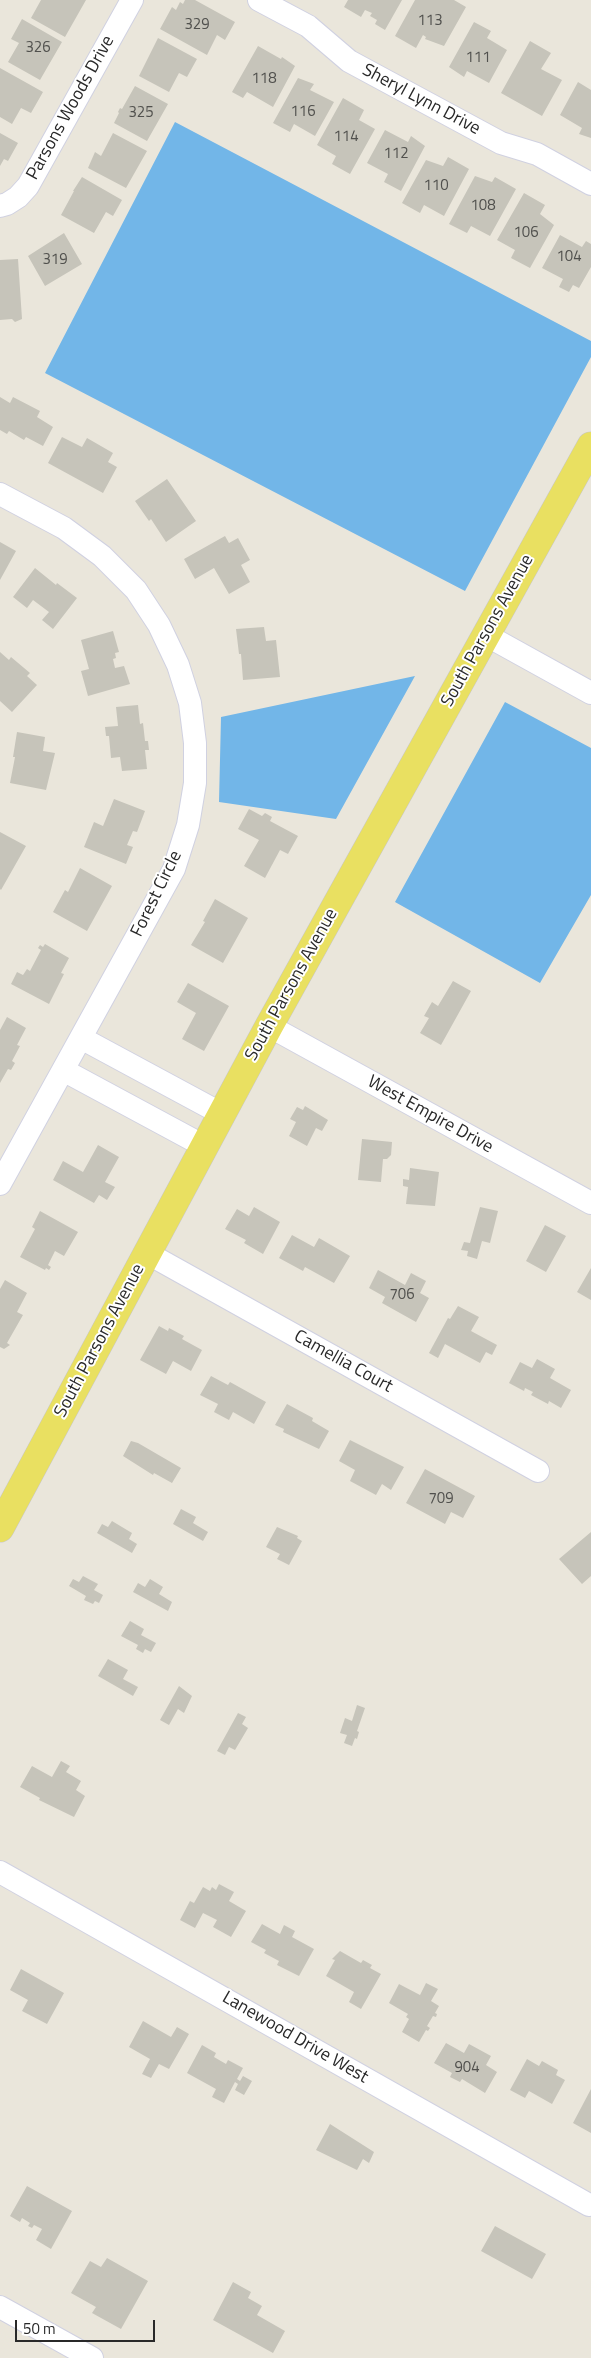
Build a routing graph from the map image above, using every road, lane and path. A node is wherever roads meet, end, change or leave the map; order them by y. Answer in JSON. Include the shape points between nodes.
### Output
{"nodes":[{"id":1,"x":132,"y":0,"type":"edge"},
{"id":2,"x":259,"y":0,"type":"edge"},
{"id":3,"x":591,"y":184,"type":"edge"},
{"id":4,"x":0,"y":206,"type":"edge"},
{"id":5,"x":591,"y":446,"type":"edge"},
{"id":6,"x":0,"y":494,"type":"edge"},
{"id":7,"x":486,"y":635,"type":"junction"},
{"id":8,"x":591,"y":693,"type":"edge"},
{"id":9,"x":269,"y":1026,"type":"junction"},
{"id":10,"x":81,"y":1038,"type":"junction"},
{"id":11,"x":63,"y":1070,"type":"junction"},
{"id":12,"x":222,"y":1114,"type":"junction"},
{"id":13,"x":204,"y":1146,"type":"junction"},
{"id":14,"x":0,"y":1184,"type":"edge"},
{"id":15,"x":591,"y":1203,"type":"edge"},
{"id":16,"x":147,"y":1253,"type":"junction"},
{"id":17,"x":538,"y":1471,"type":"dead end"},
{"id":18,"x":0,"y":1528,"type":"edge"},
{"id":19,"x":0,"y":1872,"type":"edge"},
{"id":20,"x":589,"y":2205,"type":"dead end"},
{"id":21,"x":0,"y":2307,"type":"edge"},
{"id":22,"x":92,"y":2358,"type":"edge"}],
"edges":[{"from":1,"to":4,"type":"street","name":"Parsons Woods Drive","via":[[28,186],[18,197]]},
{"from":2,"to":3,"type":"street","name":"Sheryl Lynn Drive","via":[[308,26],[349,61],[501,143],[537,154]]},
{"from":5,"to":7,"type":"main road","name":"South Parsons Avenue"},
{"from":6,"to":10,"type":"street","name":"Forest Circle","via":[[64,528],[102,556],[136,590],[178,665],[190,703],[195,773],[188,825],[174,869]]},
{"from":7,"to":8,"type":"street"},
{"from":7,"to":9,"type":"main road","name":"South Parsons Avenue"},
{"from":9,"to":12,"type":"main road","name":"South Parsons Avenue"},
{"from":9,"to":15,"type":"street","name":"West Empire Drive"},
{"from":10,"to":11,"type":"street","name":"Forest Circle"},
{"from":10,"to":12,"type":"street"},
{"from":11,"to":13,"type":"street"},
{"from":11,"to":14,"type":"street","name":"Forest Circle"},
{"from":12,"to":13,"type":"main road","name":"South Parsons Avenue"},
{"from":13,"to":16,"type":"main road","name":"South Parsons Avenue"},
{"from":16,"to":17,"type":"street","name":"Camellia Court"},
{"from":16,"to":18,"type":"main road","name":"South Parsons Avenue"},
{"from":19,"to":20,"type":"street","name":"Lanewood Drive West"},
{"from":21,"to":22,"type":"street"}]}
